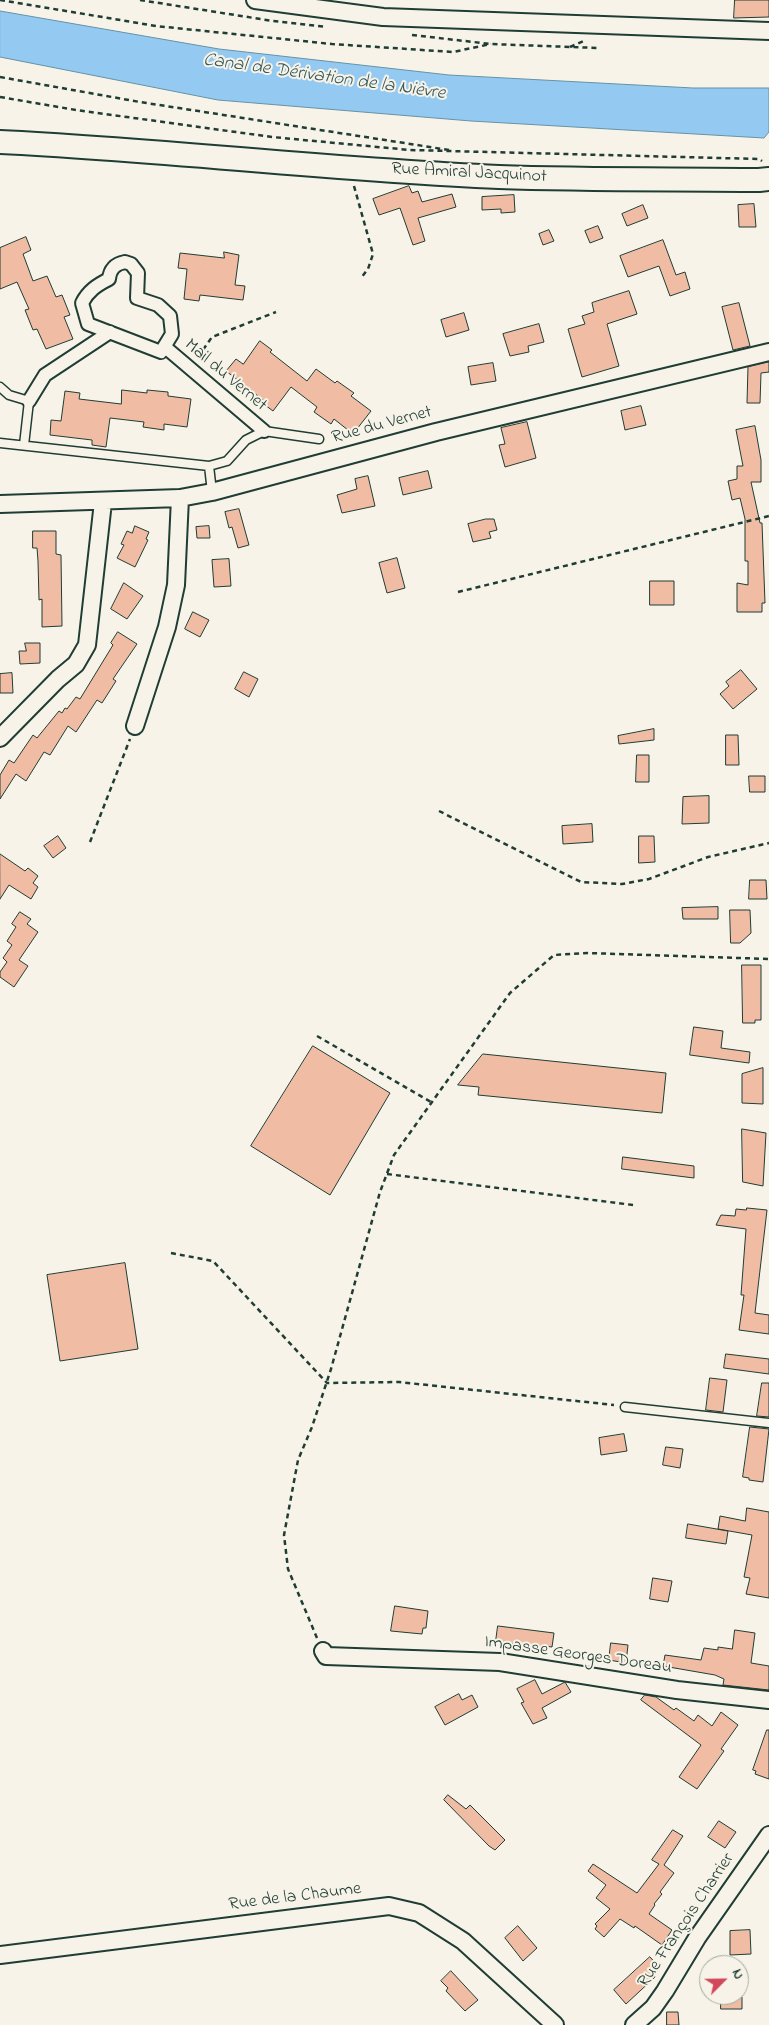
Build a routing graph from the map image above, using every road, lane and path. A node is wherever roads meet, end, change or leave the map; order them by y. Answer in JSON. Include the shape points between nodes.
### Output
{"nodes":[{"id":1,"x":0,"y":0,"type":"edge"},
{"id":2,"x":255,"y":0,"type":"edge"},
{"id":3,"x":769,"y":31,"type":"edge"},
{"id":4,"x":584,"y":32,"type":"junction"},
{"id":5,"x":569,"y":47,"type":"junction"},
{"id":6,"x":599,"y":48,"type":"dead end"},
{"id":7,"x":0,"y":77,"type":"edge"},
{"id":8,"x":0,"y":97,"type":"edge"},
{"id":9,"x":0,"y":126,"type":"edge"},
{"id":10,"x":0,"y":142,"type":"edge"},
{"id":11,"x":169,"y":152,"type":"junction"},
{"id":12,"x":460,"y":152,"type":"junction"},
{"id":13,"x":350,"y":167,"type":"junction"},
{"id":14,"x":766,"y":170,"type":"edge"},
{"id":15,"x":361,"y":278,"type":"dead end"},
{"id":16,"x":276,"y":312,"type":"dead end"},
{"id":17,"x":110,"y":332,"type":"junction"},
{"id":18,"x":165,"y":347,"type":"junction"},
{"id":19,"x":769,"y":352,"type":"edge"},
{"id":20,"x":190,"y":369,"type":"junction"},
{"id":21,"x":0,"y":387,"type":"edge"},
{"id":22,"x":29,"y":401,"type":"junction"},
{"id":23,"x":264,"y":432,"type":"junction"},
{"id":24,"x":319,"y":439,"type":"dead end"},
{"id":25,"x":0,"y":443,"type":"edge"},
{"id":26,"x":24,"y":445,"type":"junction"},
{"id":27,"x":209,"y":466,"type":"junction"},
{"id":28,"x":212,"y":492,"type":"junction"},
{"id":29,"x":180,"y":498,"type":"junction"},
{"id":30,"x":102,"y":502,"type":"junction"},
{"id":31,"x":0,"y":504,"type":"edge"},
{"id":32,"x":769,"y":516,"type":"edge"},
{"id":33,"x":458,"y":592,"type":"dead end"},
{"id":34,"x":135,"y":726,"type":"joint"},
{"id":35,"x":0,"y":738,"type":"edge"},
{"id":36,"x":440,"y":811,"type":"dead end"},
{"id":37,"x":90,"y":842,"type":"dead end"},
{"id":38,"x":769,"y":843,"type":"edge"},
{"id":39,"x":769,"y":959,"type":"edge"},
{"id":40,"x":317,"y":1036,"type":"dead end"},
{"id":41,"x":432,"y":1102,"type":"junction"},
{"id":42,"x":387,"y":1174,"type":"junction"},
{"id":43,"x":633,"y":1204,"type":"dead end"},
{"id":44,"x":171,"y":1254,"type":"dead end"},
{"id":45,"x":326,"y":1384,"type":"junction"},
{"id":46,"x":625,"y":1407,"type":"joint"},
{"id":47,"x":769,"y":1423,"type":"edge"},
{"id":48,"x":323,"y":1651,"type":"joint"},
{"id":49,"x":769,"y":1700,"type":"edge"},
{"id":50,"x":769,"y":1835,"type":"edge"},
{"id":51,"x":0,"y":1955,"type":"edge"},
{"id":52,"x":555,"y":2025,"type":"edge"},
{"id":53,"x":634,"y":2025,"type":"edge"}],
"edges":[{"from":1,"to":5,"type":"path","via":[[156,26],[332,44],[453,52],[491,44]]},
{"from":2,"to":4,"type":"street","via":[[383,16]]},
{"from":3,"to":4,"type":"street"},
{"from":4,"to":5,"type":"path"},
{"from":5,"to":6,"type":"path"},
{"from":7,"to":12,"type":"path"},
{"from":8,"to":12,"type":"path","via":[[272,138]]},
{"from":9,"to":11,"type":"main road"},
{"from":10,"to":11,"type":"main road"},
{"from":11,"to":13,"type":"main road","name":"Rue Amiral Jacquinot"},
{"from":12,"to":14,"type":"path","via":[[759,159]]},
{"from":13,"to":14,"type":"main road","name":"Rue Amiral Jacquinot","via":[[500,177],[759,180]]},
{"from":13,"to":15,"type":"path","via":[[373,254]]},
{"from":16,"to":20,"type":"path","via":[[212,337]]},
{"from":17,"to":18,"type":"street","name":"Mail du Vernet","via":[[161,352]]},
{"from":17,"to":18,"type":"street","name":"Mail du Vernet","via":[[88,324],[82,303],[94,287],[109,279],[110,272],[118,264],[131,264],[138,273],[137,298],[158,305],[170,316],[172,334]]},
{"from":17,"to":22,"type":"street","via":[[45,375]]},
{"from":18,"to":20,"type":"street","name":"Mail du Vernet"},
{"from":19,"to":28,"type":"street","name":"Rue du Vernet","via":[[436,432]]},
{"from":20,"to":23,"type":"street","name":"Mail du Vernet"},
{"from":21,"to":22,"type":"lane","via":[[9,395]]},
{"from":22,"to":26,"type":"lane"},
{"from":23,"to":24,"type":"lane"},
{"from":23,"to":27,"type":"lane","via":[[246,440],[227,461]]},
{"from":25,"to":26,"type":"lane"},
{"from":26,"to":27,"type":"lane"},
{"from":27,"to":28,"type":"lane"},
{"from":28,"to":29,"type":"street","name":"Rue du Vernet"},
{"from":29,"to":30,"type":"street","name":"Rue du Vernet"},
{"from":29,"to":34,"type":"street","via":[[174,593],[167,627]]},
{"from":30,"to":31,"type":"street","name":"Rue du Vernet"},
{"from":30,"to":35,"type":"street","via":[[87,645],[76,664]]},
{"from":32,"to":33,"type":"path"},
{"from":34,"to":37,"type":"path"},
{"from":36,"to":38,"type":"path","via":[[581,882],[622,884],[649,879],[708,857]]},
{"from":39,"to":41,"type":"path","via":[[554,954],[510,992]]},
{"from":40,"to":41,"type":"path"},
{"from":41,"to":42,"type":"path","via":[[394,1155]]},
{"from":42,"to":43,"type":"path"},
{"from":42,"to":45,"type":"path"},
{"from":44,"to":45,"type":"path","via":[[213,1261]]},
{"from":45,"to":46,"type":"path","via":[[399,1382]]},
{"from":45,"to":48,"type":"path","via":[[298,1460],[284,1535],[288,1569]]},
{"from":46,"to":47,"type":"lane"},
{"from":48,"to":49,"type":"street","name":"Impasse Georges Doreau","via":[[326,1656],[500,1662],[677,1690]]},
{"from":50,"to":53,"type":"street","name":"Rue François Charrier","via":[[653,2008]]},
{"from":51,"to":52,"type":"street","name":"Rue de la Chaume","via":[[389,1906],[418,1913],[462,1941]]}]}
